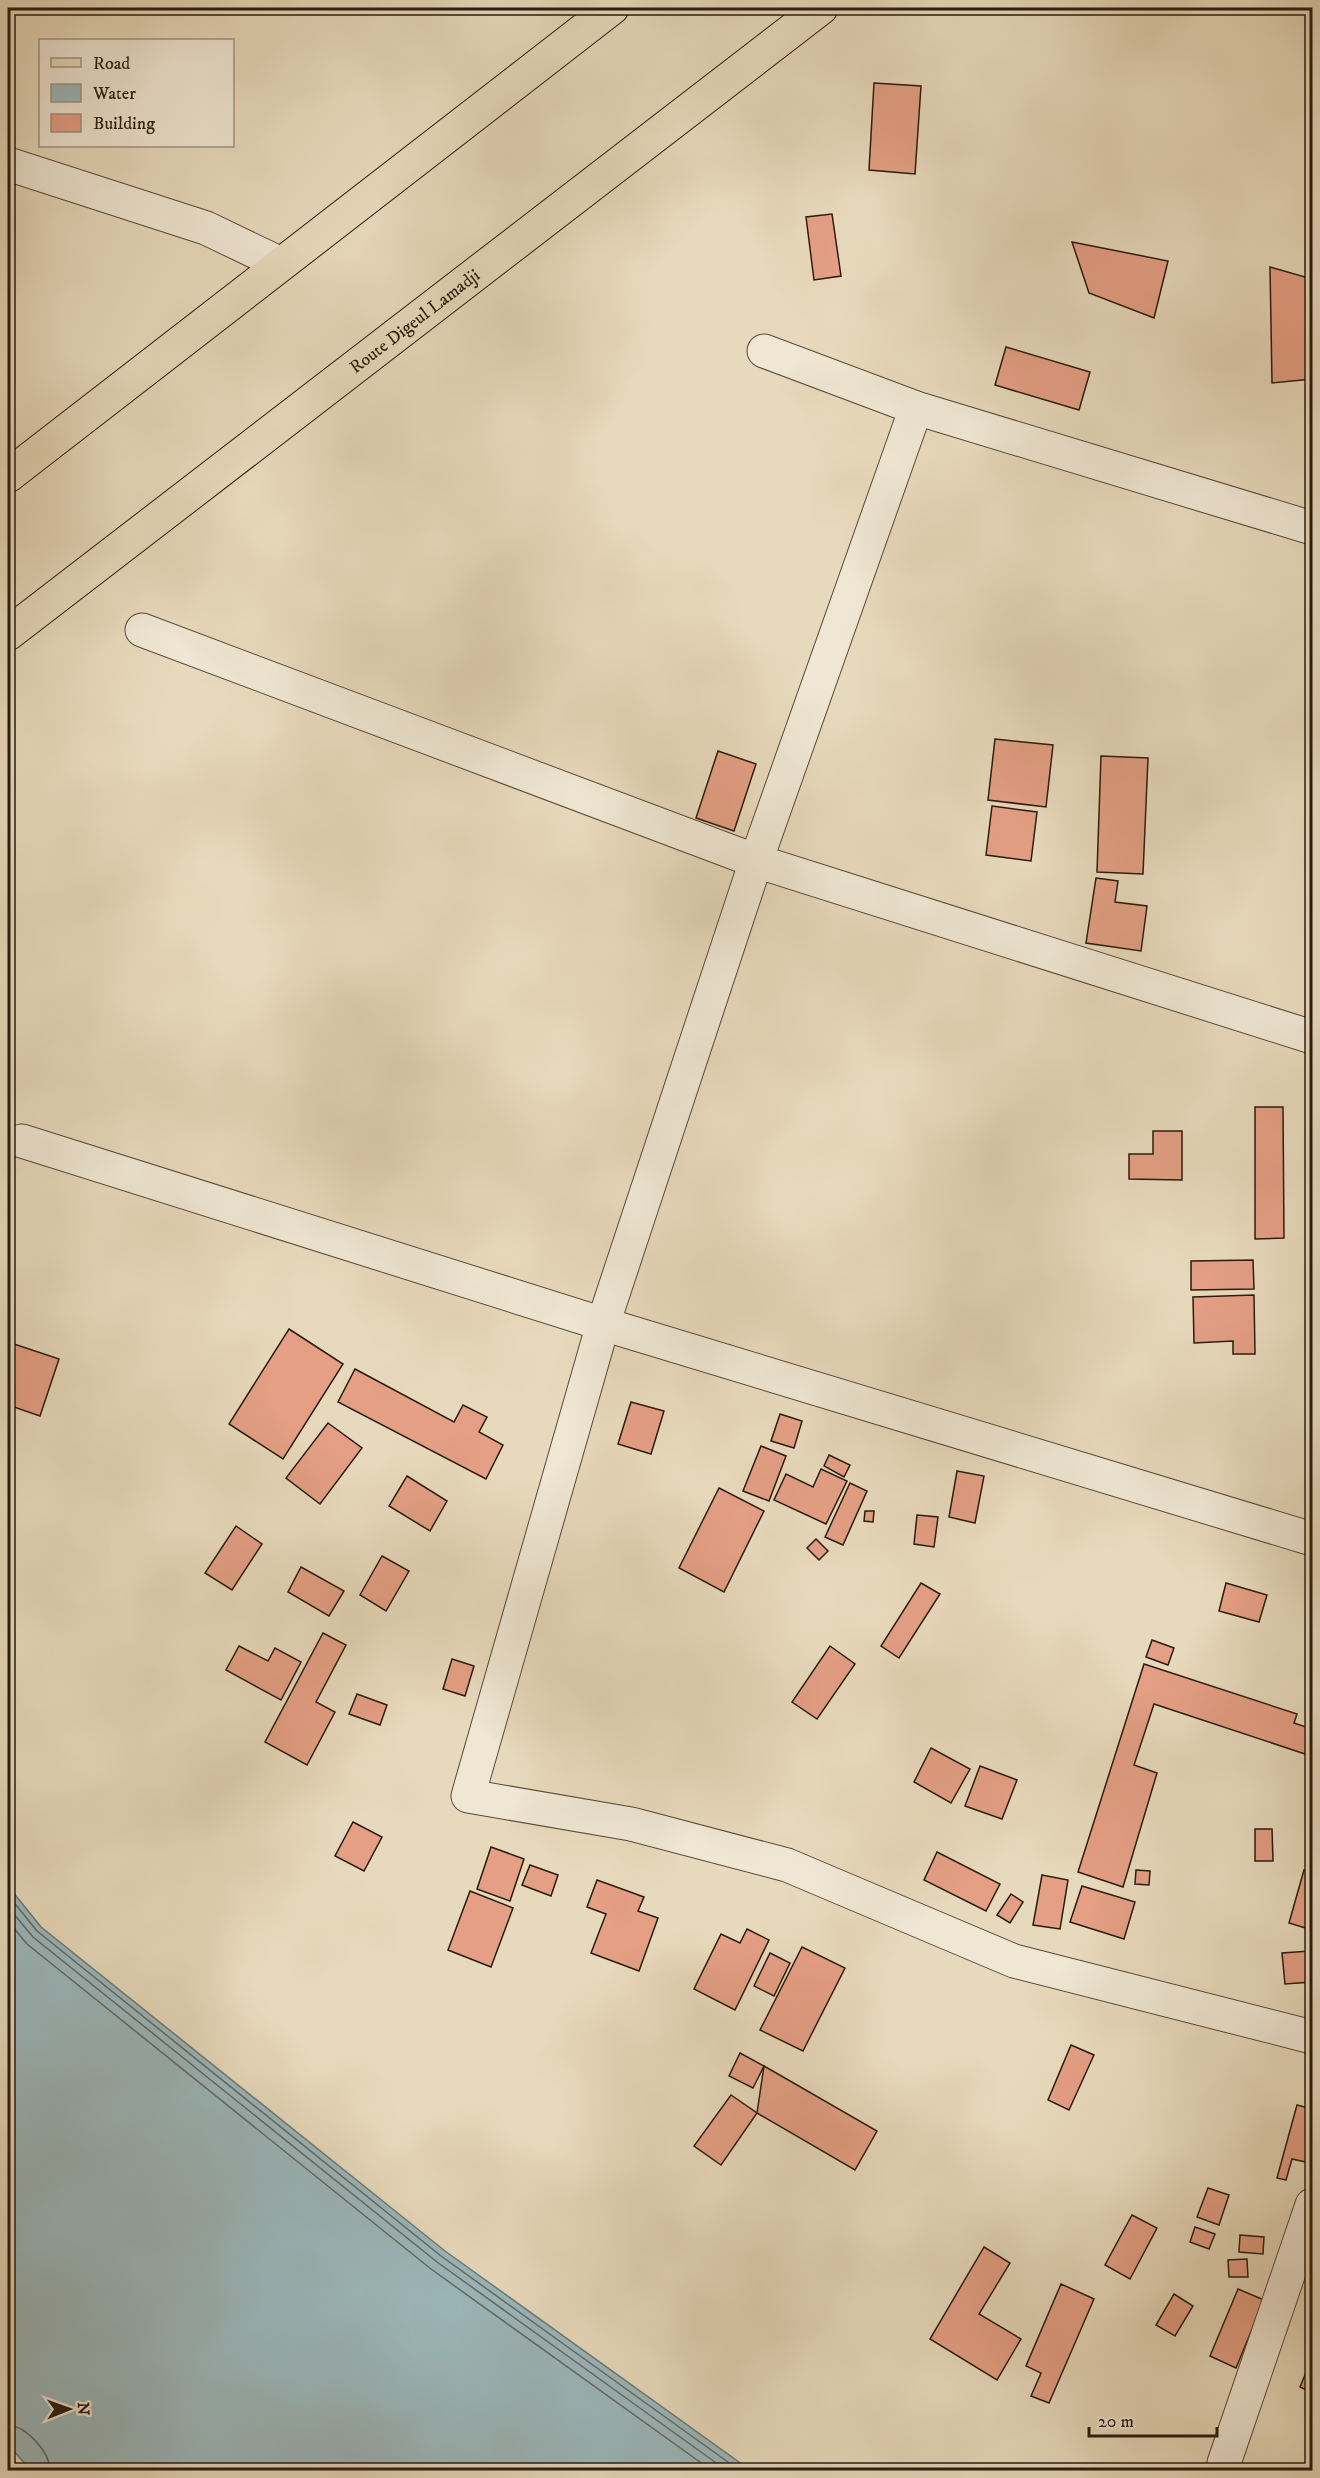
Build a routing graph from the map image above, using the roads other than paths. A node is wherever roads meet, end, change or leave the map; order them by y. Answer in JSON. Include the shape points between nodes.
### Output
{"nodes":[{"id":1,"x":612,"y":8,"type":"edge"},
{"id":2,"x":821,"y":8,"type":"edge"},
{"id":3,"x":8,"y":164,"type":"edge"},
{"id":4,"x":281,"y":264,"type":"junction"},
{"id":5,"x":764,"y":351,"type":"dead end"},
{"id":6,"x":916,"y":408,"type":"junction"},
{"id":7,"x":8,"y":476,"type":"edge"},
{"id":8,"x":1312,"y":528,"type":"edge"},
{"id":9,"x":142,"y":630,"type":"dead end"},
{"id":10,"x":8,"y":634,"type":"edge"},
{"id":11,"x":756,"y":861,"type":"junction"},
{"id":12,"x":1312,"y":1037,"type":"edge"},
{"id":13,"x":22,"y":1140,"type":"dead end"},
{"id":14,"x":603,"y":1323,"type":"junction"},
{"id":15,"x":1312,"y":1539,"type":"edge"},
{"id":16,"x":1312,"y":2037,"type":"edge"},
{"id":17,"x":1312,"y":2205,"type":"edge"},
{"id":18,"x":1224,"y":2463,"type":"dead end"}],
"edges":[{"from":1,"to":4,"type":"main road"},
{"from":2,"to":10,"type":"main road","name":"Route Digeul Lamadji"},
{"from":3,"to":4,"type":"street","via":[[206,228]]},
{"from":4,"to":7,"type":"main road"},
{"from":5,"to":6,"type":"street"},
{"from":6,"to":8,"type":"street"},
{"from":6,"to":11,"type":"street"},
{"from":9,"to":11,"type":"street"},
{"from":11,"to":12,"type":"street"},
{"from":11,"to":14,"type":"street"},
{"from":13,"to":14,"type":"street"},
{"from":14,"to":15,"type":"street"},
{"from":14,"to":16,"type":"street","via":[[468,1796],[631,1824],[787,1865],[1014,1961]]},
{"from":17,"to":18,"type":"street"}]}
